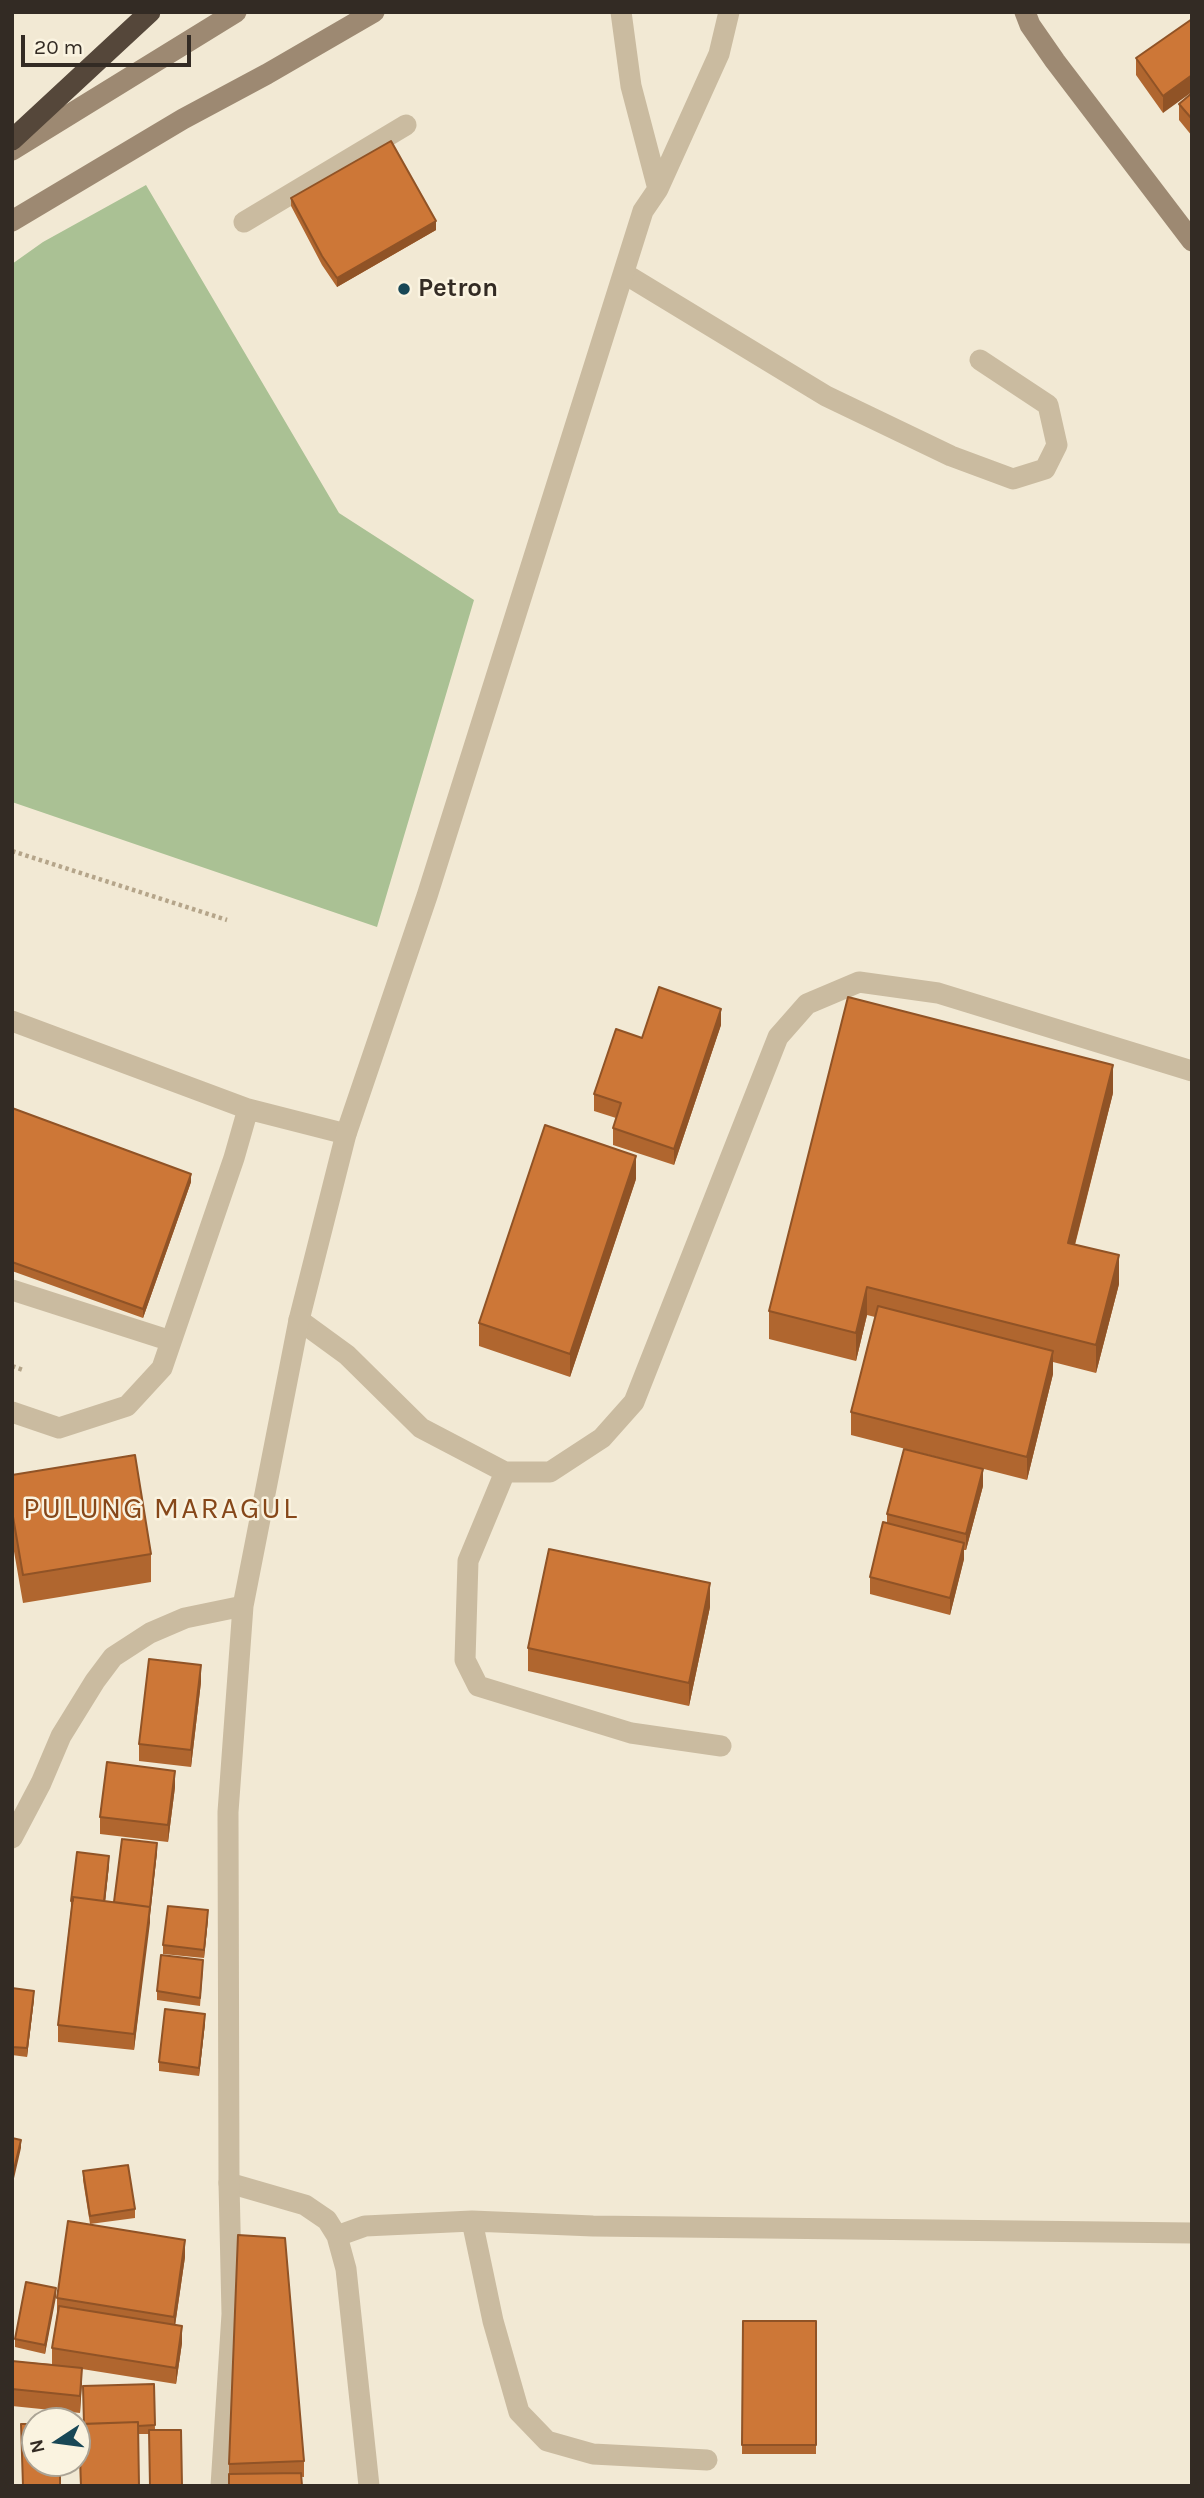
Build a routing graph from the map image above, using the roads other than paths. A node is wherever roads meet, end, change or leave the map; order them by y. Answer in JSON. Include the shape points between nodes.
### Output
{"nodes":[{"id":1,"x":150,"y":12,"type":"edge"},
{"id":2,"x":236,"y":12,"type":"edge"},
{"id":3,"x":374,"y":12,"type":"edge"},
{"id":4,"x":621,"y":12,"type":"edge"},
{"id":5,"x":729,"y":12,"type":"edge"},
{"id":6,"x":1011,"y":12,"type":"edge"},
{"id":7,"x":1027,"y":19,"type":"edge"},
{"id":8,"x":406,"y":125,"type":"dead end"},
{"id":9,"x":12,"y":140,"type":"edge"},
{"id":10,"x":12,"y":150,"type":"edge"},
{"id":11,"x":658,"y":189,"type":"junction"},
{"id":12,"x":12,"y":221,"type":"edge"},
{"id":13,"x":244,"y":222,"type":"dead end"},
{"id":14,"x":1192,"y":240,"type":"edge"},
{"id":15,"x":625,"y":274,"type":"junction"},
{"id":16,"x":980,"y":360,"type":"dead end"},
{"id":17,"x":12,"y":1021,"type":"edge"},
{"id":18,"x":1192,"y":1071,"type":"edge"},
{"id":19,"x":248,"y":1108,"type":"junction"},
{"id":20,"x":346,"y":1134,"type":"junction"},
{"id":21,"x":12,"y":1290,"type":"edge"},
{"id":22,"x":299,"y":1320,"type":"junction"},
{"id":23,"x":171,"y":1342,"type":"junction"},
{"id":24,"x":12,"y":1412,"type":"edge"},
{"id":25,"x":505,"y":1472,"type":"junction"},
{"id":26,"x":243,"y":1606,"type":"junction"},
{"id":27,"x":721,"y":1746,"type":"dead end"},
{"id":28,"x":12,"y":1838,"type":"edge"},
{"id":29,"x":229,"y":2183,"type":"junction"},
{"id":30,"x":472,"y":2221,"type":"junction"},
{"id":31,"x":1192,"y":2233,"type":"edge"},
{"id":32,"x":337,"y":2236,"type":"junction"},
{"id":33,"x":707,"y":2460,"type":"dead end"},
{"id":34,"x":220,"y":2486,"type":"edge"},
{"id":35,"x":369,"y":2486,"type":"edge"}],
"edges":[{"from":1,"to":9,"type":"highway"},
{"from":2,"to":10,"type":"main road"},
{"from":3,"to":12,"type":"main road"},
{"from":4,"to":11,"type":"street","via":[[631,86]]},
{"from":5,"to":11,"type":"street","via":[[719,54]]},
{"from":6,"to":7,"type":"main road"},
{"from":7,"to":14,"type":"main road"},
{"from":8,"to":13,"type":"street"},
{"from":11,"to":15,"type":"street","via":[[643,211]]},
{"from":15,"to":16,"type":"street","via":[[827,396],[951,456],[1013,479],[1045,469],[1058,445],[1048,405]]},
{"from":15,"to":20,"type":"street","via":[[427,896]]},
{"from":17,"to":19,"type":"street"},
{"from":18,"to":25,"type":"street","via":[[938,993],[859,982],[807,1004],[778,1037],[634,1402],[602,1438],[550,1472]]},
{"from":19,"to":20,"type":"street"},
{"from":19,"to":23,"type":"street"},
{"from":20,"to":22,"type":"street"},
{"from":21,"to":23,"type":"street"},
{"from":22,"to":25,"type":"street","via":[[347,1355],[421,1428]]},
{"from":22,"to":26,"type":"street"},
{"from":23,"to":24,"type":"street","via":[[162,1368],[127,1406],[59,1428]]},
{"from":25,"to":27,"type":"street","via":[[468,1561],[465,1660],[478,1686],[631,1732]]},
{"from":26,"to":28,"type":"street","via":[[185,1618],[113,1657],[61,1736]]},
{"from":26,"to":29,"type":"street","via":[[228,1812]]},
{"from":29,"to":32,"type":"street","via":[[305,2205],[327,2220]]},
{"from":29,"to":34,"type":"street","via":[[232,2314]]},
{"from":30,"to":31,"type":"street"},
{"from":30,"to":32,"type":"street","via":[[365,2225]]},
{"from":30,"to":33,"type":"street","via":[[493,2321],[519,2412],[547,2441],[593,2454]]},
{"from":32,"to":35,"type":"street","via":[[346,2269]]}]}
